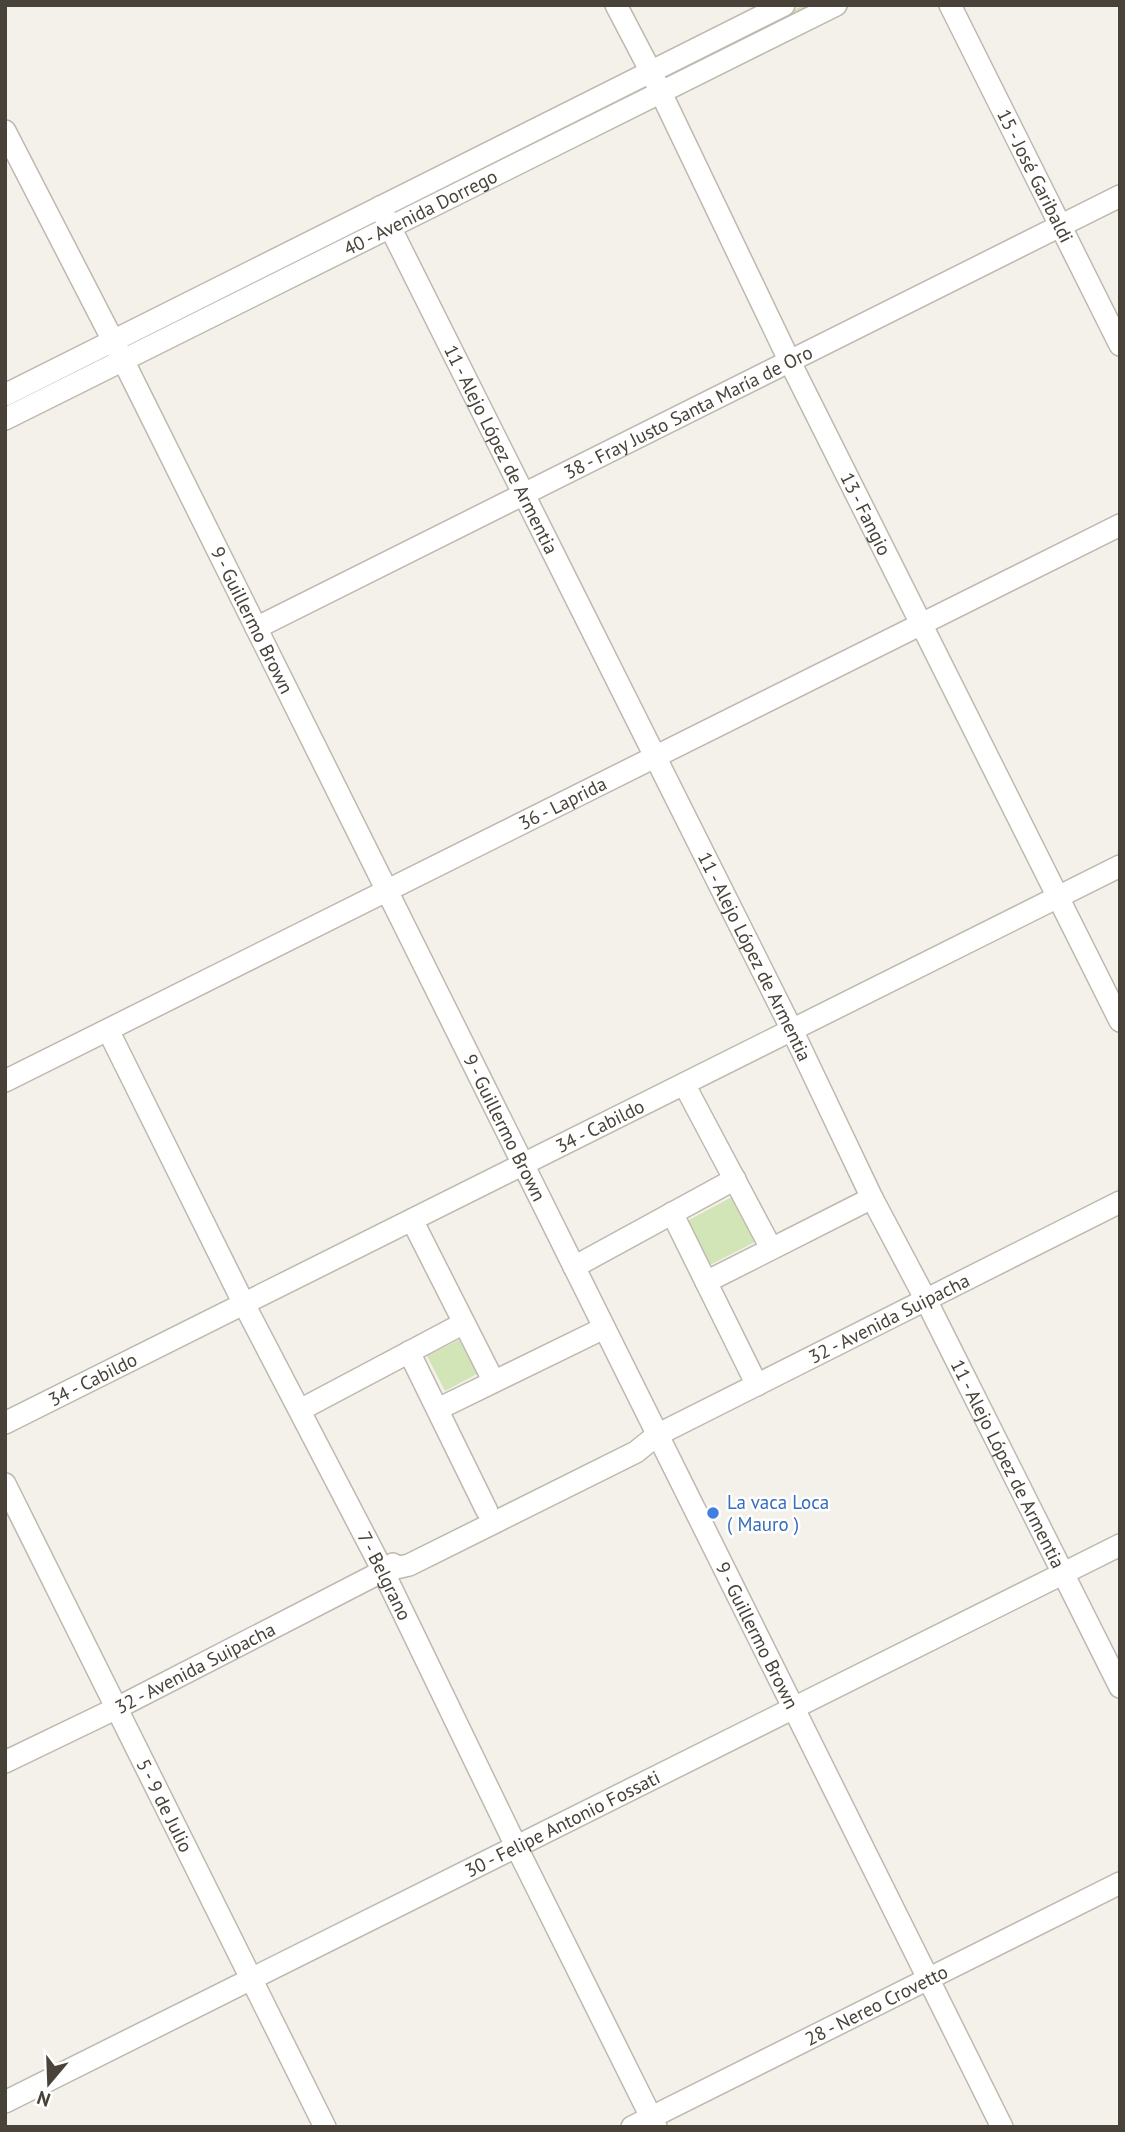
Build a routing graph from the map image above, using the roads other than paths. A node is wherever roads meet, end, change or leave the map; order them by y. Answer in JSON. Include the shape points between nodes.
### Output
{"nodes":[{"id":1,"x":616,"y":5,"type":"edge"},
{"id":2,"x":784,"y":5,"type":"edge"},
{"id":3,"x":836,"y":5,"type":"edge"},
{"id":4,"x":950,"y":5,"type":"edge"},
{"id":5,"x":651,"y":72,"type":"junction"},
{"id":6,"x":661,"y":93,"type":"junction"},
{"id":7,"x":5,"y":131,"type":"edge"},
{"id":8,"x":1120,"y":196,"type":"edge"},
{"id":9,"x":380,"y":207,"type":"junction"},
{"id":10,"x":1061,"y":226,"type":"junction"},
{"id":11,"x":391,"y":228,"type":"junction"},
{"id":12,"x":113,"y":341,"type":"junction"},
{"id":13,"x":1120,"y":345,"type":"edge"},
{"id":14,"x":122,"y":360,"type":"junction"},
{"id":15,"x":790,"y":362,"type":"junction"},
{"id":16,"x":5,"y":395,"type":"edge"},
{"id":17,"x":5,"y":419,"type":"edge"},
{"id":18,"x":524,"y":494,"type":"junction"},
{"id":19,"x":1120,"y":525,"type":"edge"},
{"id":20,"x":922,"y":624,"type":"junction"},
{"id":21,"x":256,"y":628,"type":"junction"},
{"id":22,"x":655,"y":757,"type":"junction"},
{"id":23,"x":1120,"y":866,"type":"edge"},
{"id":24,"x":386,"y":890,"type":"junction"},
{"id":25,"x":1058,"y":897,"type":"junction"},
{"id":26,"x":1120,"y":1021,"type":"edge"},
{"id":27,"x":108,"y":1030,"type":"junction"},
{"id":28,"x":792,"y":1030,"type":"junction"},
{"id":29,"x":5,"y":1081,"type":"edge"},
{"id":30,"x":684,"y":1084,"type":"junction"},
{"id":31,"x":523,"y":1165,"type":"junction"},
{"id":32,"x":735,"y":1179,"type":"junction"},
{"id":33,"x":872,"y":1198,"type":"junction"},
{"id":34,"x":1120,"y":1202,"type":"edge"},
{"id":35,"x":672,"y":1213,"type":"junction"},
{"id":36,"x":412,"y":1220,"type":"junction"},
{"id":37,"x":771,"y":1248,"type":"junction"},
{"id":38,"x":574,"y":1267,"type":"junction"},
{"id":39,"x":706,"y":1282,"type":"junction"},
{"id":40,"x":926,"y":1300,"type":"junction"},
{"id":41,"x":244,"y":1304,"type":"junction"},
{"id":42,"x":464,"y":1323,"type":"junction"},
{"id":43,"x":604,"y":1328,"type":"junction"},
{"id":44,"x":409,"y":1352,"type":"junction"},
{"id":45,"x":493,"y":1380,"type":"junction"},
{"id":46,"x":757,"y":1385,"type":"junction"},
{"id":47,"x":438,"y":1409,"type":"junction"},
{"id":48,"x":300,"y":1410,"type":"junction"},
{"id":49,"x":5,"y":1423,"type":"edge"},
{"id":50,"x":657,"y":1435,"type":"junction"},
{"id":51,"x":5,"y":1484,"type":"edge"},
{"id":52,"x":488,"y":1511,"type":"junction"},
{"id":53,"x":1120,"y":1545,"type":"edge"},
{"id":54,"x":383,"y":1571,"type":"junction"},
{"id":55,"x":1063,"y":1573,"type":"junction"},
{"id":56,"x":1120,"y":1687,"type":"edge"},
{"id":57,"x":793,"y":1707,"type":"junction"},
{"id":58,"x":117,"y":1708,"type":"junction"},
{"id":59,"x":5,"y":1762,"type":"edge"},
{"id":60,"x":516,"y":1846,"type":"junction"},
{"id":61,"x":1120,"y":1883,"type":"edge"},
{"id":62,"x":251,"y":1978,"type":"junction"},
{"id":63,"x":928,"y":1979,"type":"junction"},
{"id":64,"x":5,"y":2102,"type":"edge"},
{"id":65,"x":647,"y":2124,"type":"edge"},
{"id":66,"x":326,"y":2127,"type":"edge"},
{"id":67,"x":1002,"y":2127,"type":"edge"}],
"edges":[{"from":1,"to":5,"type":"street","name":"13 - Fangio"},
{"from":2,"to":5,"type":"street","name":"40 - Avenida Dorrego"},
{"from":3,"to":6,"type":"street","name":"40 - Avenida Dorrego"},
{"from":4,"to":10,"type":"street","name":"15 - José Garibaldi"},
{"from":5,"to":6,"type":"street","name":"13 - Fangio"},
{"from":5,"to":9,"type":"street","name":"40 - Avenida Dorrego"},
{"from":6,"to":11,"type":"street","name":"40 - Avenida Dorrego"},
{"from":6,"to":15,"type":"street","name":"13 - Fangio"},
{"from":7,"to":12,"type":"street","name":"9 - Guillermo Brown"},
{"from":8,"to":10,"type":"street","name":"38 - Fray Justo Santa María de Oro"},
{"from":9,"to":11,"type":"street","name":"11 - Alejo López de Armentia"},
{"from":9,"to":12,"type":"street","name":"40 - Avenida Dorrego"},
{"from":10,"to":13,"type":"street","name":"15 - José Garibaldi"},
{"from":10,"to":15,"type":"street","name":"38 - Fray Justo Santa María de Oro"},
{"from":11,"to":14,"type":"street","name":"40 - Avenida Dorrego"},
{"from":11,"to":18,"type":"street","name":"11 - Alejo López de Armentia"},
{"from":12,"to":14,"type":"street","name":"9 - Guillermo Brown"},
{"from":12,"to":16,"type":"street","name":"40 - Avenida Dorrego"},
{"from":14,"to":17,"type":"street","name":"40 - Avenida Dorrego"},
{"from":14,"to":21,"type":"street","name":"9 - Guillermo Brown"},
{"from":15,"to":18,"type":"street","name":"38 - Fray Justo Santa María de Oro"},
{"from":15,"to":20,"type":"street","name":"13 - Fangio"},
{"from":18,"to":21,"type":"street","name":"38 - Fray Justo Santa María de Oro"},
{"from":18,"to":22,"type":"street","name":"11 - Alejo López de Armentia"},
{"from":19,"to":20,"type":"street","name":"36 - Laprida"},
{"from":20,"to":22,"type":"street","name":"36 - Laprida"},
{"from":20,"to":25,"type":"street","name":"13 - Fangio"},
{"from":21,"to":24,"type":"street","name":"9 - Guillermo Brown"},
{"from":22,"to":24,"type":"street","name":"36 - Laprida"},
{"from":22,"to":28,"type":"street","name":"11 - Alejo López de Armentia"},
{"from":23,"to":25,"type":"street","name":"34 - Cabildo"},
{"from":24,"to":27,"type":"street","name":"36 - Laprida"},
{"from":24,"to":31,"type":"street","name":"9 - Guillermo Brown"},
{"from":25,"to":26,"type":"street","name":"13 - Fangio"},
{"from":25,"to":28,"type":"street","name":"34 - Cabildo"},
{"from":27,"to":29,"type":"street","name":"36 - Laprida"},
{"from":27,"to":41,"type":"street","name":"7 - Belgrano"},
{"from":28,"to":30,"type":"street","name":"34 - Cabildo"},
{"from":28,"to":33,"type":"street","name":"11 - Alejo López de Armentia"},
{"from":30,"to":31,"type":"street","name":"34 - Cabildo"},
{"from":30,"to":32,"type":"street"},
{"from":31,"to":36,"type":"street","name":"34 - Cabildo"},
{"from":31,"to":38,"type":"street","name":"9 - Guillermo Brown"},
{"from":32,"to":35,"type":"street"},
{"from":32,"to":37,"type":"street"},
{"from":33,"to":37,"type":"street"},
{"from":33,"to":40,"type":"street","name":"11 - Alejo López de Armentia"},
{"from":34,"to":40,"type":"street","name":"32 - Avenida Suipacha"},
{"from":35,"to":38,"type":"street"},
{"from":35,"to":39,"type":"street"},
{"from":36,"to":41,"type":"street","name":"34 - Cabildo"},
{"from":36,"to":42,"type":"street"},
{"from":37,"to":39,"type":"street"},
{"from":38,"to":43,"type":"street","name":"9 - Guillermo Brown"},
{"from":39,"to":46,"type":"street"},
{"from":40,"to":46,"type":"street","name":"32 - Avenida Suipacha"},
{"from":40,"to":55,"type":"street","name":"11 - Alejo López de Armentia"},
{"from":41,"to":48,"type":"street","name":"7 - Belgrano"},
{"from":41,"to":49,"type":"street","name":"34 - Cabildo"},
{"from":42,"to":44,"type":"street"},
{"from":42,"to":45,"type":"street"},
{"from":43,"to":45,"type":"street"},
{"from":43,"to":50,"type":"street","name":"9 - Guillermo Brown"},
{"from":44,"to":47,"type":"street"},
{"from":44,"to":48,"type":"street"},
{"from":45,"to":47,"type":"street"},
{"from":46,"to":50,"type":"street","name":"32 - Avenida Suipacha"},
{"from":47,"to":52,"type":"street"},
{"from":48,"to":54,"type":"street","name":"7 - Belgrano"},
{"from":50,"to":52,"type":"street","name":"32 - Avenida Suipacha","via":[[629,1441]]},
{"from":50,"to":54,"type":"street","name":"32 - Avenida Suipacha","via":[[636,1452],[409,1565]]},
{"from":50,"to":57,"type":"street","name":"9 - Guillermo Brown"},
{"from":51,"to":58,"type":"street","name":"5 - 9 de Julio"},
{"from":52,"to":54,"type":"street","name":"32 - Avenida Suipacha"},
{"from":53,"to":55,"type":"street","name":"30 - Felipe Antonio Fossati"},
{"from":54,"to":58,"type":"street","name":"32 - Avenida Suipacha"},
{"from":54,"to":60,"type":"street","name":"7 - Belgrano"},
{"from":55,"to":56,"type":"street","name":"11 - Alejo López de Armentia"},
{"from":55,"to":57,"type":"street","name":"30 - Felipe Antonio Fossati"},
{"from":57,"to":60,"type":"street","name":"30 - Felipe Antonio Fossati"},
{"from":57,"to":63,"type":"street","name":"9 - Guillermo Brown"},
{"from":58,"to":59,"type":"street","name":"32 - Avenida Suipacha"},
{"from":58,"to":62,"type":"street","name":"5 - 9 de Julio"},
{"from":60,"to":62,"type":"street","name":"30 - Felipe Antonio Fossati"},
{"from":60,"to":65,"type":"street","name":"7 - Belgrano"},
{"from":61,"to":63,"type":"street","name":"28 - Nereo Crovetto"},
{"from":62,"to":64,"type":"street","name":"30 - Felipe Antonio Fossati"},
{"from":62,"to":66,"type":"street","name":"5 - 9 de Julio"},
{"from":63,"to":65,"type":"street","name":"28 - Nereo Crovetto"},
{"from":63,"to":67,"type":"street","name":"9 - Guillermo Brown"}]}
